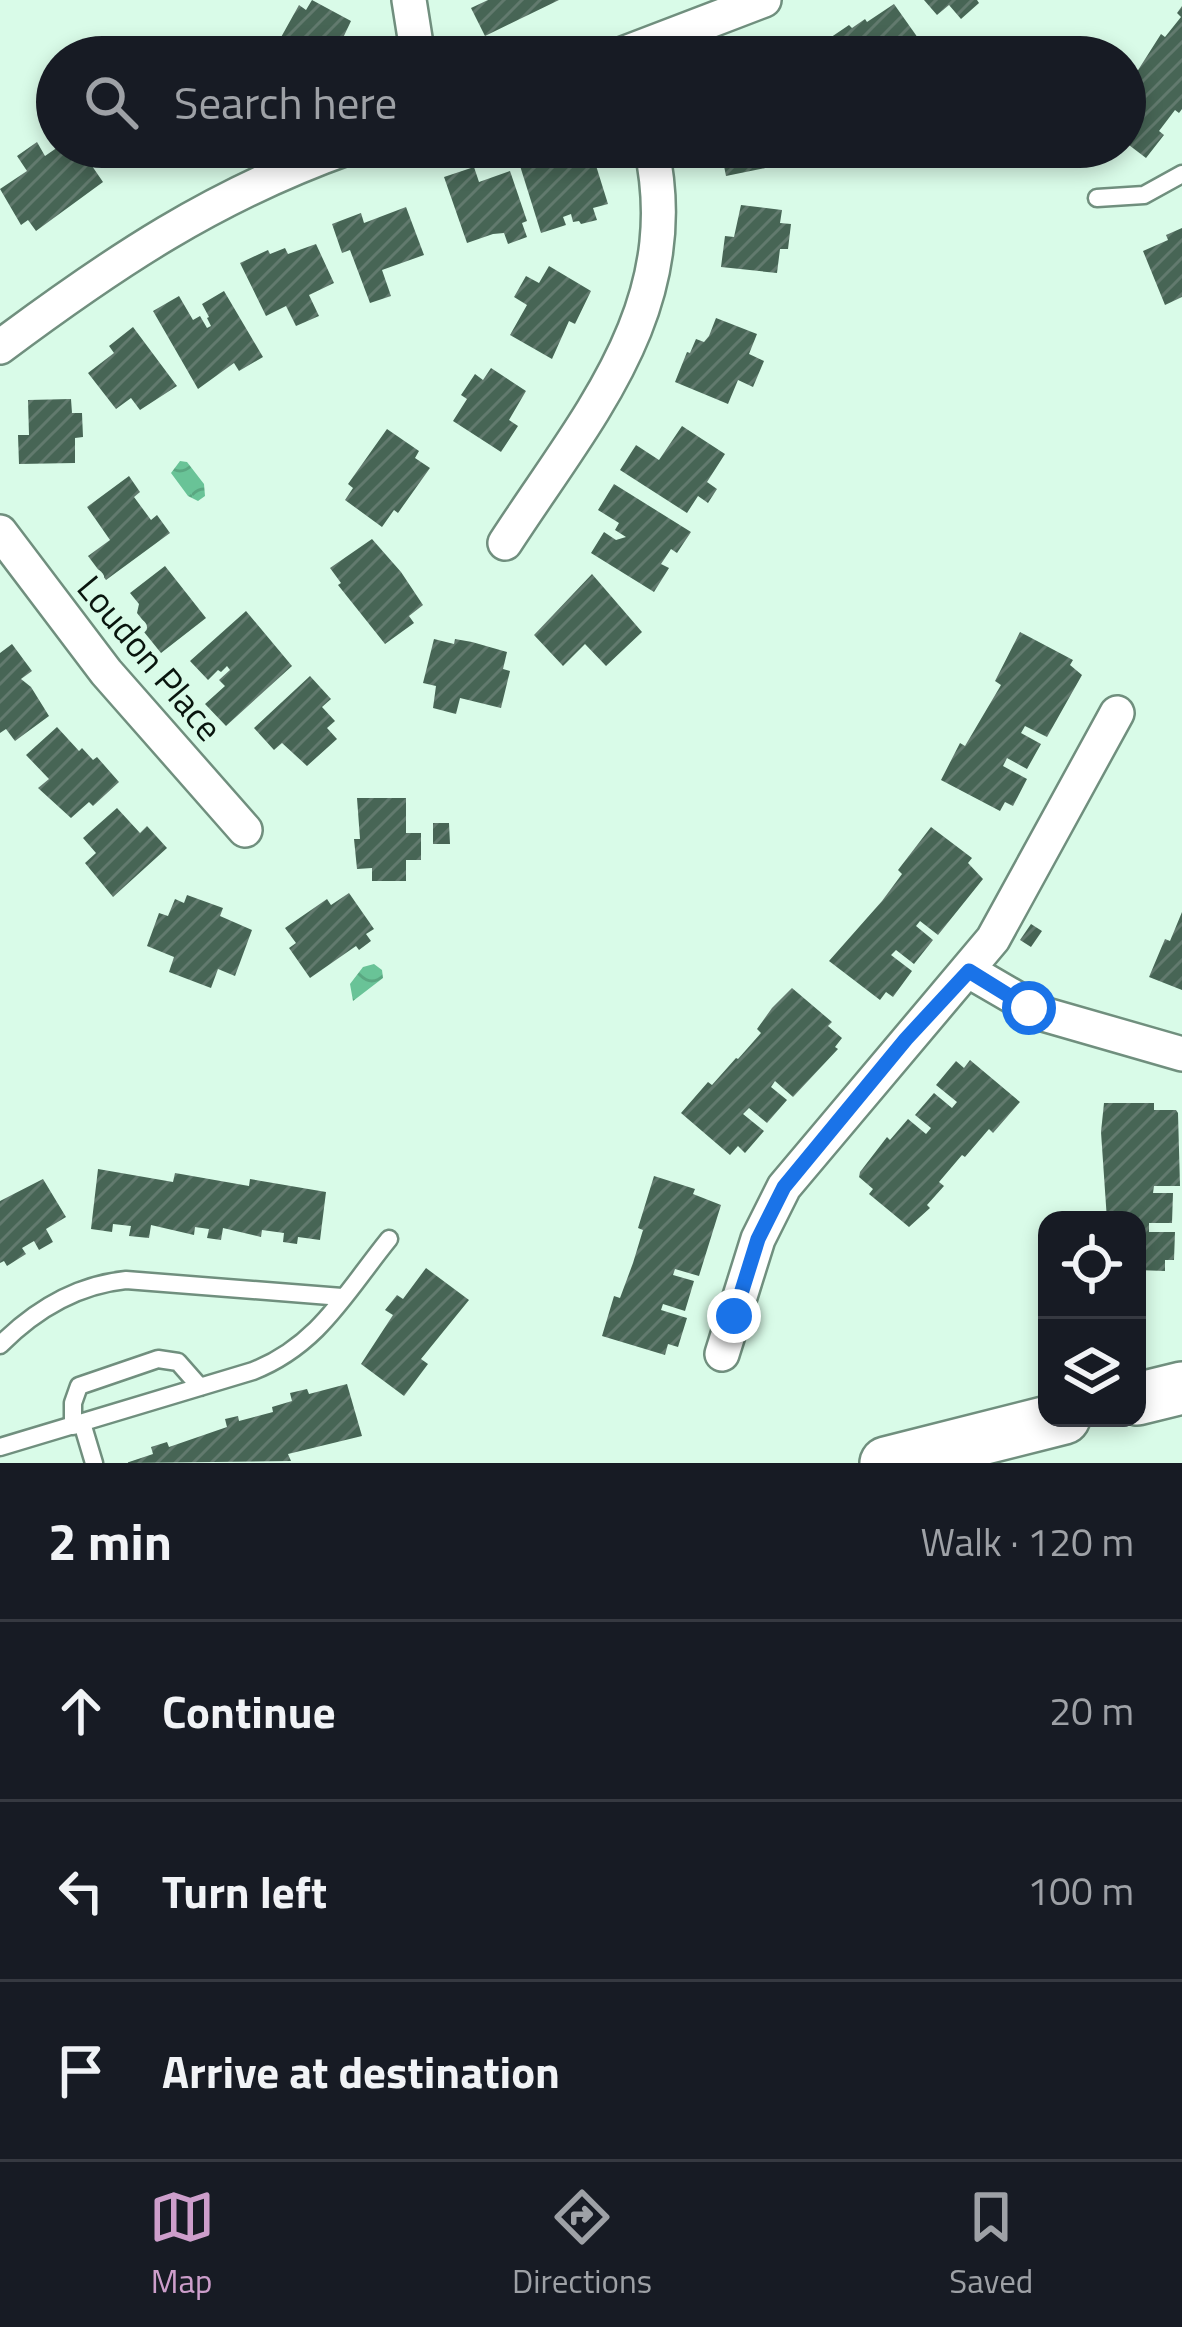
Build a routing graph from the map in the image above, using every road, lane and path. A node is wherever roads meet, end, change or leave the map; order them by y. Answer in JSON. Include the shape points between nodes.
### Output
{"nodes":[{"id":1,"x":409,"y":0,"type":"edge"},
{"id":2,"x":764,"y":0,"type":"edge"},
{"id":3,"x":415,"y":36,"type":"edge"},
{"id":4,"x":673,"y":36,"type":"edge"},
{"id":5,"x":298,"y":168,"type":"edge"},
{"id":6,"x":654,"y":168,"type":"edge"},
{"id":7,"x":1182,"y":174,"type":"edge"},
{"id":8,"x":1097,"y":198,"type":"dead end"},
{"id":9,"x":0,"y":347,"type":"edge"},
{"id":10,"x":0,"y":532,"type":"edge"},
{"id":11,"x":505,"y":543,"type":"dead end"},
{"id":12,"x":1117,"y":712,"type":"dead end"},
{"id":13,"x":245,"y":830,"type":"dead end"},
{"id":14,"x":969,"y":971,"type":"junction"},
{"id":15,"x":1182,"y":1054,"type":"edge"},
{"id":16,"x":389,"y":1239,"type":"dead end"},
{"id":17,"x":342,"y":1297,"type":"junction"},
{"id":18,"x":0,"y":1345,"type":"edge"},
{"id":19,"x":722,"y":1354,"type":"dead end"},
{"id":20,"x":200,"y":1387,"type":"junction"},
{"id":21,"x":1182,"y":1388,"type":"edge"},
{"id":22,"x":1146,"y":1397,"type":"edge"},
{"id":23,"x":77,"y":1424,"type":"junction"},
{"id":24,"x":1038,"y":1425,"type":"edge"},
{"id":25,"x":0,"y":1447,"type":"edge"},
{"id":26,"x":94,"y":1463,"type":"edge"},
{"id":27,"x":886,"y":1463,"type":"edge"}],
"edges":[{"from":1,"to":3,"type":"street"},
{"from":2,"to":4,"type":"street"},
{"from":5,"to":9,"type":"street","via":[[158,235]]},
{"from":6,"to":11,"type":"street","via":[[657,257],[635,334]]},
{"from":7,"to":8,"type":"lane","via":[[1133,198]]},
{"from":10,"to":13,"type":"street","name":"Loudon Place","via":[[106,672]]},
{"from":12,"to":14,"type":"street"},
{"from":14,"to":15,"type":"street","via":[[1043,1014]]},
{"from":14,"to":19,"type":"street","via":[[784,1187],[758,1239]]},
{"from":16,"to":17,"type":"lane"},
{"from":17,"to":18,"type":"lane","via":[[106,1282],[56,1301]]},
{"from":17,"to":20,"type":"lane","via":[[290,1354]]},
{"from":20,"to":23,"type":"lane"},
{"from":20,"to":23,"type":"lane","via":[[178,1362],[158,1359],[79,1386]]},
{"from":21,"to":22,"type":"main road"},
{"from":23,"to":25,"type":"lane"},
{"from":23,"to":26,"type":"lane"},
{"from":24,"to":27,"type":"main road"}]}
